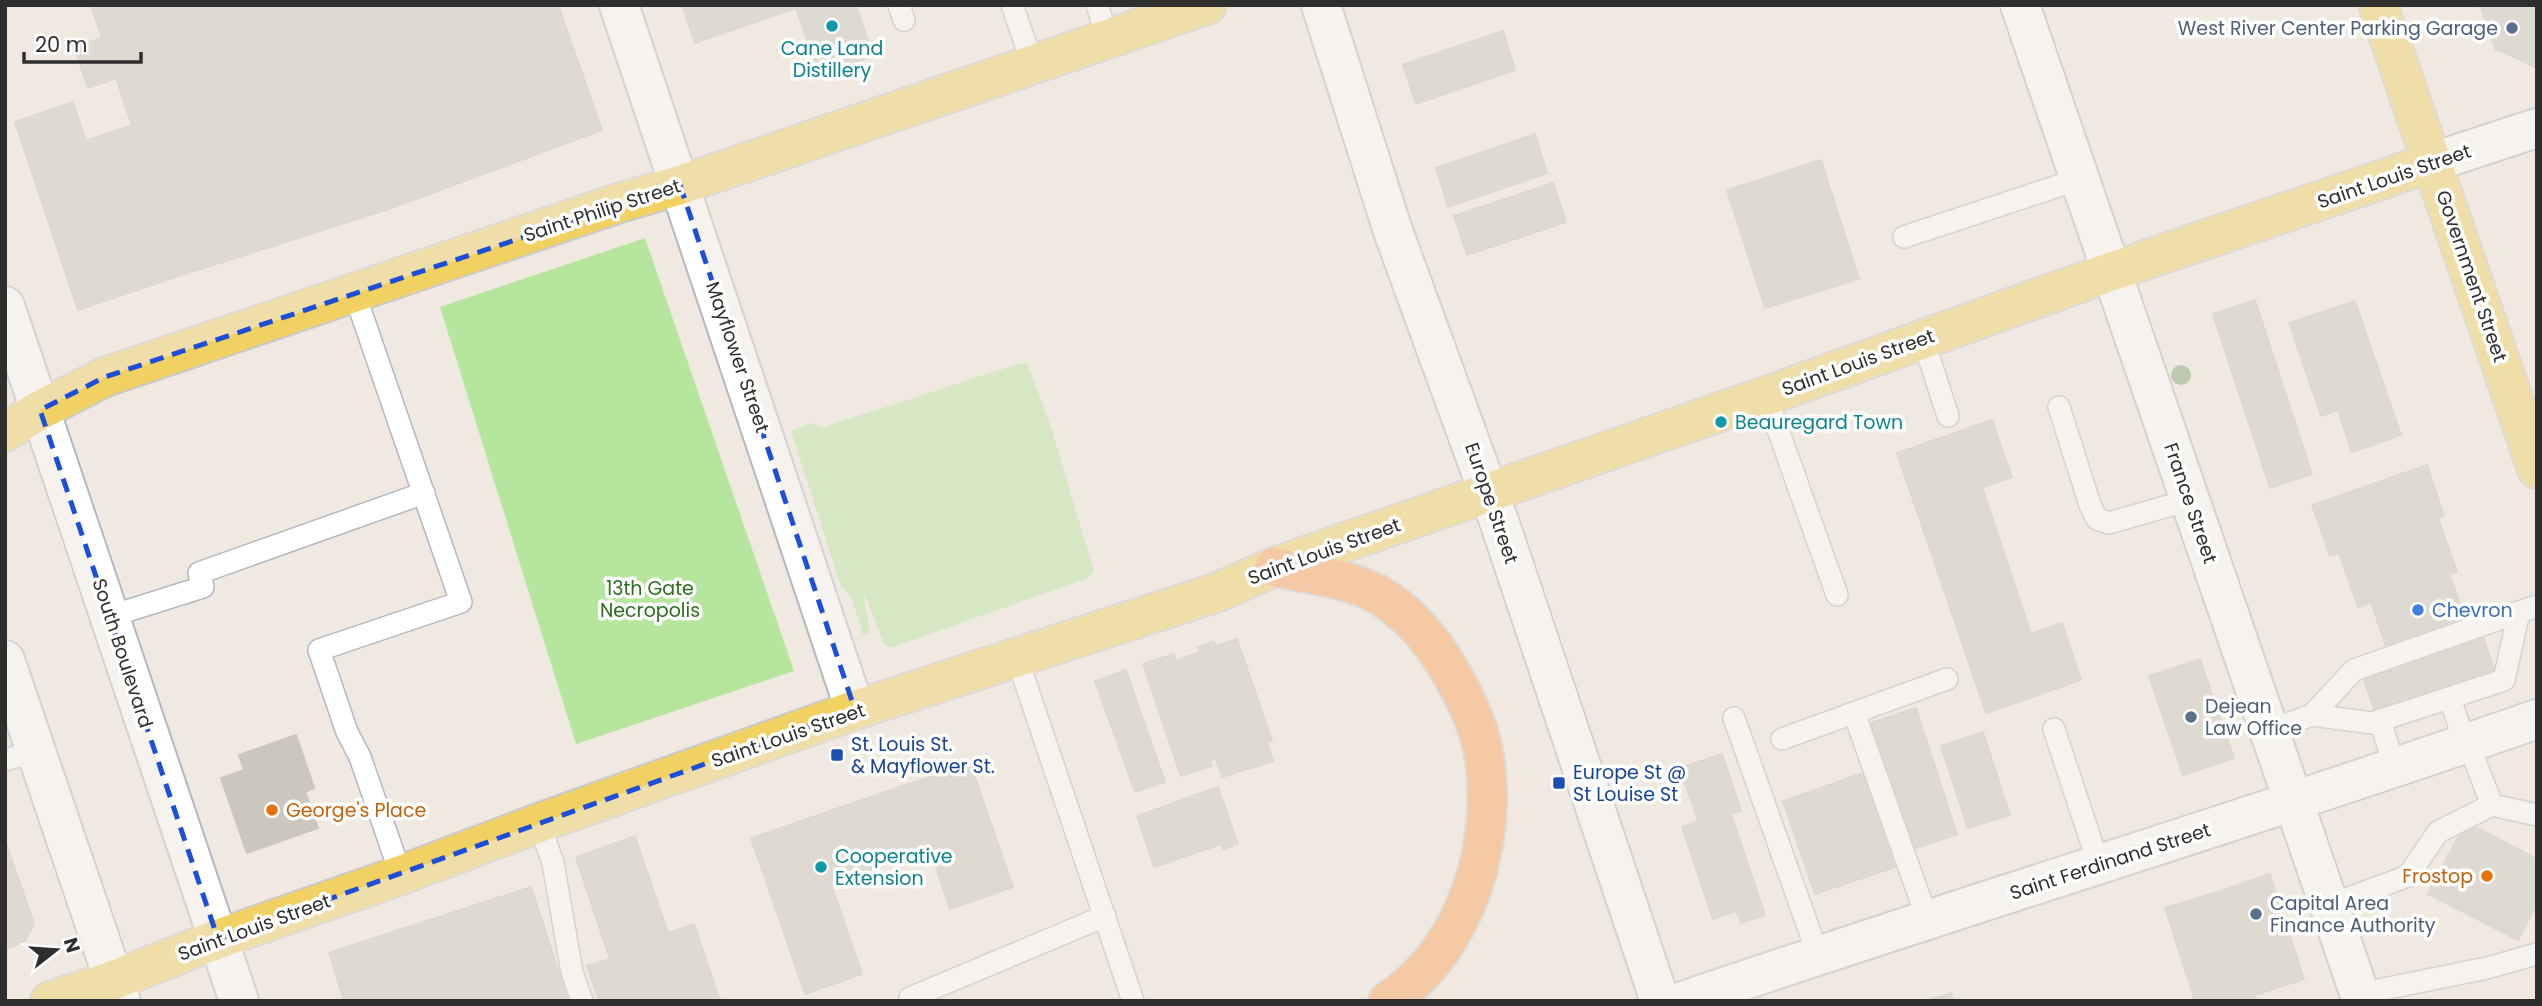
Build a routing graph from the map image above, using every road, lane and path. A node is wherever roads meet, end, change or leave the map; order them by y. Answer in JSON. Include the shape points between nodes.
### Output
{"nodes":[{"id":1,"x":619,"y":5,"type":"edge"},
{"id":2,"x":1012,"y":5,"type":"edge"},
{"id":3,"x":1207,"y":5,"type":"edge"},
{"id":4,"x":1321,"y":5,"type":"edge"},
{"id":5,"x":2020,"y":5,"type":"edge"},
{"id":6,"x":2378,"y":5,"type":"edge"},
{"id":7,"x":1103,"y":22,"type":"edge"},
{"id":8,"x":1033,"y":65,"type":"junction"},
{"id":9,"x":2537,"y":128,"type":"edge"},
{"id":10,"x":2433,"y":162,"type":"junction"},
{"id":11,"x":2079,"y":179,"type":"junction"},
{"id":12,"x":680,"y":186,"type":"junction"},
{"id":13,"x":1905,"y":237,"type":"dead end"},
{"id":14,"x":2110,"y":272,"type":"junction"},
{"id":15,"x":354,"y":292,"type":"junction"},
{"id":16,"x":5,"y":306,"type":"edge"},
{"id":17,"x":1923,"y":339,"type":"junction"},
{"id":18,"x":1766,"y":396,"type":"junction"},
{"id":19,"x":2059,"y":407,"type":"dead end"},
{"id":20,"x":40,"y":410,"type":"junction"},
{"id":21,"x":1948,"y":416,"type":"dead end"},
{"id":22,"x":5,"y":432,"type":"edge"},
{"id":23,"x":2537,"y":469,"type":"edge"},
{"id":24,"x":1489,"y":493,"type":"junction"},
{"id":25,"x":424,"y":494,"type":"junction"},
{"id":26,"x":2189,"y":500,"type":"junction"},
{"id":27,"x":1274,"y":566,"type":"junction"},
{"id":28,"x":1837,"y":595,"type":"dead end"},
{"id":29,"x":2528,"y":609,"type":"edge"},
{"id":30,"x":111,"y":616,"type":"junction"},
{"id":31,"x":1017,"y":658,"type":"junction"},
{"id":32,"x":5,"y":660,"type":"edge"},
{"id":33,"x":1947,"y":679,"type":"dead end"},
{"id":34,"x":2444,"y":696,"type":"junction"},
{"id":35,"x":855,"y":710,"type":"junction"},
{"id":36,"x":1854,"y":713,"type":"junction"},
{"id":37,"x":2312,"y":715,"type":"junction"},
{"id":38,"x":1734,"y":718,"type":"dead end"},
{"id":39,"x":2537,"y":719,"type":"edge"},
{"id":40,"x":2380,"y":720,"type":"junction"},
{"id":41,"x":2054,"y":729,"type":"dead end"},
{"id":42,"x":2270,"y":730,"type":"junction"},
{"id":43,"x":1782,"y":739,"type":"dead end"},
{"id":44,"x":2466,"y":744,"type":"junction"},
{"id":45,"x":21,"y":756,"type":"edge"},
{"id":46,"x":2395,"y":768,"type":"junction"},
{"id":47,"x":2295,"y":802,"type":"junction"},
{"id":48,"x":2492,"y":805,"type":"junction"},
{"id":49,"x":2537,"y":815,"type":"edge"},
{"id":50,"x":539,"y":823,"type":"junction"},
{"id":51,"x":2099,"y":865,"type":"junction"},
{"id":52,"x":401,"y":875,"type":"junction"},
{"id":53,"x":2330,"y":905,"type":"junction"},
{"id":54,"x":1105,"y":916,"type":"junction"},
{"id":55,"x":1927,"y":918,"type":"junction"},
{"id":56,"x":218,"y":939,"type":"junction"},
{"id":57,"x":2537,"y":954,"type":"edge"},
{"id":58,"x":1818,"y":955,"type":"junction"},
{"id":59,"x":117,"y":991,"type":"edge"},
{"id":60,"x":2361,"y":997,"type":"edge"},
{"id":61,"x":910,"y":998,"type":"dead end"},
{"id":62,"x":50,"y":1001,"type":"edge"},
{"id":63,"x":239,"y":1001,"type":"edge"},
{"id":64,"x":582,"y":1001,"type":"edge"},
{"id":65,"x":1133,"y":1001,"type":"edge"},
{"id":66,"x":1388,"y":1001,"type":"edge"},
{"id":67,"x":1660,"y":1001,"type":"edge"},
{"id":68,"x":1683,"y":1001,"type":"edge"}],
"edges":[{"from":1,"to":12,"type":"street","name":"Mayflower Street"},
{"from":2,"to":8,"type":"lane"},
{"from":3,"to":7,"type":"main road","name":"Saint Philip Street"},
{"from":4,"to":24,"type":"street","name":"Europe Street","via":[[1393,231]]},
{"from":5,"to":11,"type":"street","name":"France Street"},
{"from":6,"to":10,"type":"main road","name":"Government Street"},
{"from":7,"to":8,"type":"main road","name":"Saint Philip Street"},
{"from":8,"to":12,"type":"main road","name":"Saint Philip Street"},
{"from":9,"to":10,"type":"street","name":"Saint Louis Street"},
{"from":10,"to":14,"type":"main road","name":"Saint Louis Street"},
{"from":10,"to":23,"type":"main road","name":"Government Street"},
{"from":11,"to":13,"type":"lane"},
{"from":11,"to":14,"type":"street","name":"France Street"},
{"from":12,"to":15,"type":"main road","name":"Saint Philip Street"},
{"from":12,"to":35,"type":"street","name":"Mayflower Street"},
{"from":14,"to":17,"type":"main road","name":"Saint Louis Street"},
{"from":14,"to":26,"type":"street","name":"France Street"},
{"from":15,"to":20,"type":"main road","name":"Saint Philip Street","via":[[105,377]]},
{"from":15,"to":25,"type":"lane"},
{"from":16,"to":20,"type":"street","name":"South Boulevard"},
{"from":17,"to":18,"type":"main road","name":"Saint Louis Street"},
{"from":17,"to":21,"type":"lane"},
{"from":18,"to":24,"type":"main road","name":"Saint Louis Street"},
{"from":18,"to":28,"type":"lane"},
{"from":19,"to":26,"type":"lane","via":[[2098,519],[2109,523]]},
{"from":20,"to":22,"type":"main road","name":"Saint Philip Street"},
{"from":20,"to":30,"type":"street","name":"South Boulevard"},
{"from":24,"to":27,"type":"main road","name":"Saint Louis Street"},
{"from":24,"to":67,"type":"street","name":"Europe Street"},
{"from":25,"to":30,"type":"lane","via":[[199,573],[203,587]]},
{"from":25,"to":52,"type":"lane","via":[[461,601],[319,650]]},
{"from":26,"to":42,"type":"street","name":"France Street"},
{"from":27,"to":31,"type":"main road","name":"Saint Louis Street","via":[[1218,592]]},
{"from":27,"to":66,"type":"highway","via":[[1377,594],[1411,619],[1456,681],[1483,749],[1486,840],[1466,902],[1450,936],[1429,963],[1404,991]]},
{"from":29,"to":34,"type":"lane","via":[[2504,680]]},
{"from":29,"to":37,"type":"lane","via":[[2426,650],[2354,670]]},
{"from":30,"to":56,"type":"street","name":"South Boulevard"},
{"from":31,"to":35,"type":"main road","name":"Saint Louis Street"},
{"from":31,"to":54,"type":"lane"},
{"from":32,"to":45,"type":"street"},
{"from":33,"to":36,"type":"lane"},
{"from":34,"to":40,"type":"lane"},
{"from":34,"to":44,"type":"lane"},
{"from":35,"to":50,"type":"main road","name":"Saint Louis Street"},
{"from":36,"to":43,"type":"lane"},
{"from":36,"to":55,"type":"lane"},
{"from":37,"to":40,"type":"lane","via":[[2372,723]]},
{"from":37,"to":42,"type":"lane"},
{"from":38,"to":58,"type":"lane"},
{"from":39,"to":44,"type":"street","name":"Saint Ferdinand Street"},
{"from":40,"to":46,"type":"lane"},
{"from":41,"to":51,"type":"lane"},
{"from":42,"to":47,"type":"street","name":"France Street"},
{"from":44,"to":46,"type":"street","name":"Saint Ferdinand Street"},
{"from":44,"to":48,"type":"lane"},
{"from":45,"to":59,"type":"street"},
{"from":46,"to":47,"type":"street","name":"Saint Ferdinand Street"},
{"from":47,"to":51,"type":"street","name":"Saint Ferdinand Street"},
{"from":47,"to":53,"type":"street","name":"France Street"},
{"from":48,"to":49,"type":"lane"},
{"from":48,"to":53,"type":"lane","via":[[2438,832],[2408,876]]},
{"from":50,"to":52,"type":"main road","name":"Saint Louis Street"},
{"from":50,"to":64,"type":"lane"},
{"from":51,"to":55,"type":"street","name":"Saint Ferdinand Street"},
{"from":52,"to":56,"type":"main road","name":"Saint Louis Street"},
{"from":53,"to":60,"type":"street","name":"France Street"},
{"from":54,"to":61,"type":"lane"},
{"from":54,"to":65,"type":"lane"},
{"from":55,"to":58,"type":"street","name":"Saint Ferdinand Street"},
{"from":56,"to":59,"type":"main road","name":"Saint Louis Street"},
{"from":56,"to":63,"type":"street","name":"South Boulevard"},
{"from":57,"to":60,"type":"lane"},
{"from":58,"to":68,"type":"street","name":"Saint Ferdinand Street"},
{"from":59,"to":62,"type":"main road","name":"Saint Louis Street"}]}
